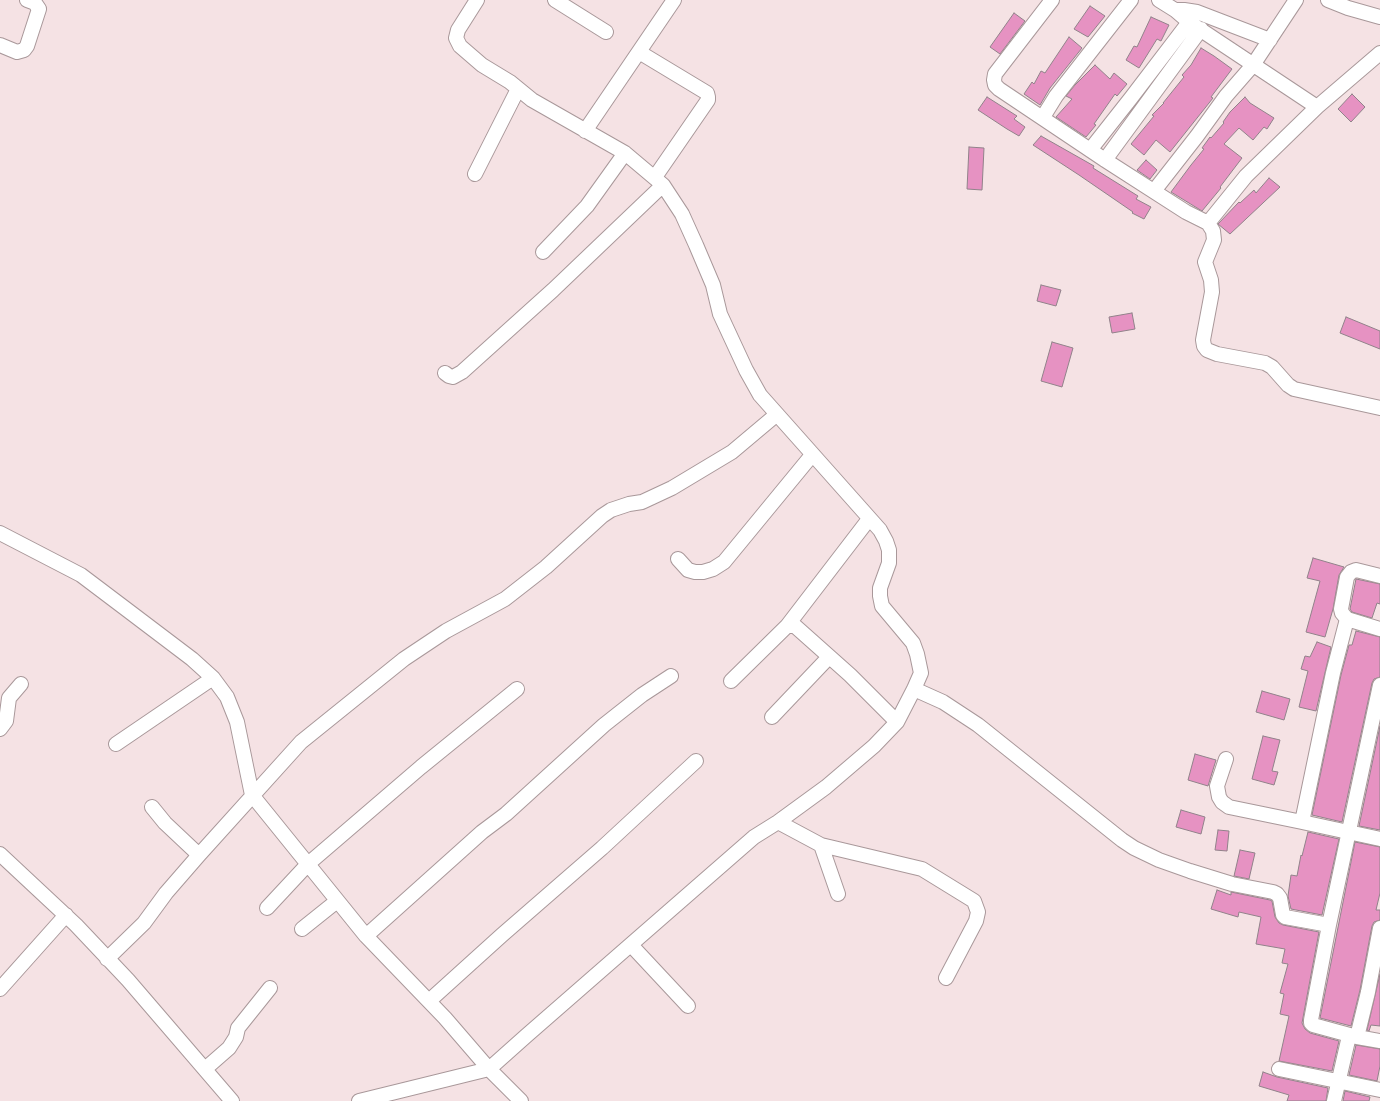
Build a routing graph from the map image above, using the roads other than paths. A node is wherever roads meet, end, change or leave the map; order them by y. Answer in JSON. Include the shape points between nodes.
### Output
{"nodes":[{"id":1,"x":27,"y":0,"type":"edge"},
{"id":2,"x":477,"y":0,"type":"edge"},
{"id":3,"x":555,"y":0,"type":"edge"},
{"id":4,"x":674,"y":0,"type":"edge"},
{"id":5,"x":1052,"y":0,"type":"edge"},
{"id":6,"x":1131,"y":0,"type":"edge"},
{"id":7,"x":1160,"y":0,"type":"edge"},
{"id":8,"x":1296,"y":0,"type":"edge"},
{"id":9,"x":1328,"y":0,"type":"edge"},
{"id":10,"x":1175,"y":10,"type":"junction"},
{"id":11,"x":1380,"y":17,"type":"edge"},
{"id":12,"x":1189,"y":22,"type":"junction"},
{"id":13,"x":1201,"y":29,"type":"junction"},
{"id":14,"x":606,"y":32,"type":"dead end"},
{"id":15,"x":1270,"y":40,"type":"junction"},
{"id":16,"x":0,"y":45,"type":"edge"},
{"id":17,"x":639,"y":52,"type":"junction"},
{"id":18,"x":1380,"y":53,"type":"edge"},
{"id":19,"x":1253,"y":65,"type":"junction"},
{"id":20,"x":518,"y":89,"type":"junction"},
{"id":21,"x":1317,"y":107,"type":"junction"},
{"id":22,"x":1042,"y":117,"type":"junction"},
{"id":23,"x":585,"y":130,"type":"junction"},
{"id":24,"x":1090,"y":150,"type":"junction"},
{"id":25,"x":625,"y":154,"type":"junction"},
{"id":26,"x":1105,"y":160,"type":"junction"},
{"id":27,"x":475,"y":174,"type":"dead end"},
{"id":28,"x":659,"y":181,"type":"junction"},
{"id":29,"x":1154,"y":191,"type":"junction"},
{"id":30,"x":1208,"y":223,"type":"junction"},
{"id":31,"x":543,"y":252,"type":"dead end"},
{"id":32,"x":445,"y":373,"type":"dead end"},
{"id":33,"x":1380,"y":408,"type":"edge"},
{"id":34,"x":776,"y":414,"type":"junction"},
{"id":35,"x":812,"y":455,"type":"junction"},
{"id":36,"x":869,"y":519,"type":"junction"},
{"id":37,"x":0,"y":533,"type":"edge"},
{"id":38,"x":678,"y":559,"type":"dead end"},
{"id":39,"x":1380,"y":576,"type":"edge"},
{"id":40,"x":1346,"y":619,"type":"junction"},
{"id":41,"x":787,"y":626,"type":"junction"},
{"id":42,"x":1380,"y":629,"type":"edge"},
{"id":43,"x":829,"y":657,"type":"junction"},
{"id":44,"x":671,"y":676,"type":"dead end"},
{"id":45,"x":213,"y":678,"type":"junction"},
{"id":46,"x":731,"y":681,"type":"dead end"},
{"id":47,"x":21,"y":684,"type":"dead end"},
{"id":48,"x":1380,"y":685,"type":"edge"},
{"id":49,"x":517,"y":689,"type":"dead end"},
{"id":50,"x":914,"y":689,"type":"junction"},
{"id":51,"x":772,"y":717,"type":"dead end"},
{"id":52,"x":897,"y":722,"type":"junction"},
{"id":53,"x":0,"y":729,"type":"edge"},
{"id":54,"x":116,"y":744,"type":"dead end"},
{"id":55,"x":1226,"y":759,"type":"dead end"},
{"id":56,"x":696,"y":760,"type":"dead end"},
{"id":57,"x":252,"y":795,"type":"junction"},
{"id":58,"x":152,"y":806,"type":"dead end"},
{"id":59,"x":778,"y":822,"type":"junction"},
{"id":60,"x":1302,"y":822,"type":"junction"},
{"id":61,"x":1349,"y":833,"type":"junction"},
{"id":62,"x":1380,"y":840,"type":"edge"},
{"id":63,"x":821,"y":845,"type":"junction"},
{"id":64,"x":0,"y":854,"type":"edge"},
{"id":65,"x":199,"y":855,"type":"junction"},
{"id":66,"x":308,"y":864,"type":"junction"},
{"id":67,"x":838,"y":894,"type":"dead end"},
{"id":68,"x":337,"y":901,"type":"junction"},
{"id":69,"x":267,"y":908,"type":"dead end"},
{"id":70,"x":66,"y":915,"type":"junction"},
{"id":71,"x":1329,"y":925,"type":"junction"},
{"id":72,"x":1380,"y":928,"type":"edge"},
{"id":73,"x":302,"y":929,"type":"dead end"},
{"id":74,"x":366,"y":936,"type":"junction"},
{"id":75,"x":631,"y":944,"type":"junction"},
{"id":76,"x":107,"y":958,"type":"junction"},
{"id":77,"x":946,"y":978,"type":"dead end"},
{"id":78,"x":270,"y":988,"type":"dead end"},
{"id":79,"x":0,"y":989,"type":"edge"},
{"id":80,"x":429,"y":1001,"type":"junction"},
{"id":81,"x":688,"y":1006,"type":"dead end"},
{"id":82,"x":1353,"y":1036,"type":"junction"},
{"id":83,"x":1380,"y":1041,"type":"edge"},
{"id":84,"x":206,"y":1069,"type":"junction"},
{"id":85,"x":489,"y":1069,"type":"junction"},
{"id":86,"x":1279,"y":1069,"type":"dead end"},
{"id":87,"x":1338,"y":1081,"type":"junction"},
{"id":88,"x":1380,"y":1090,"type":"edge"},
{"id":89,"x":232,"y":1101,"type":"edge"},
{"id":90,"x":359,"y":1101,"type":"edge"},
{"id":91,"x":521,"y":1101,"type":"edge"},
{"id":92,"x":1334,"y":1101,"type":"edge"}],
"edges":[{"from":1,"to":16,"type":"street","via":[[35,3],[39,9],[27,46],[17,52]]},
{"from":2,"to":20,"type":"street","via":[[458,30],[458,43],[482,64]]},
{"from":3,"to":14,"type":"street"},
{"from":4,"to":17,"type":"street"},
{"from":5,"to":22,"type":"street","via":[[994,80],[999,89]]},
{"from":6,"to":22,"type":"street"},
{"from":7,"to":10,"type":"street"},
{"from":8,"to":15,"type":"street"},
{"from":9,"to":11,"type":"street"},
{"from":10,"to":12,"type":"street"},
{"from":10,"to":15,"type":"street","via":[[1197,12]]},
{"from":12,"to":13,"type":"street"},
{"from":12,"to":24,"type":"street"},
{"from":13,"to":19,"type":"street"},
{"from":13,"to":26,"type":"street"},
{"from":15,"to":19,"type":"street"},
{"from":17,"to":23,"type":"street"},
{"from":17,"to":28,"type":"street","via":[[708,95],[708,100]]},
{"from":18,"to":21,"type":"street"},
{"from":19,"to":21,"type":"street"},
{"from":19,"to":29,"type":"street","via":[[1226,96]]},
{"from":20,"to":23,"type":"street","via":[[532,100]]},
{"from":20,"to":27,"type":"street"},
{"from":21,"to":30,"type":"street","via":[[1246,176]]},
{"from":22,"to":24,"type":"street"},
{"from":23,"to":25,"type":"street"},
{"from":24,"to":26,"type":"street"},
{"from":25,"to":28,"type":"street"},
{"from":25,"to":31,"type":"street","via":[[587,206]]},
{"from":26,"to":29,"type":"street"},
{"from":28,"to":32,"type":"street","via":[[553,290],[462,372],[453,377]]},
{"from":28,"to":34,"type":"street","via":[[682,214],[713,285],[720,314],[746,370],[760,395]]},
{"from":29,"to":30,"type":"street"},
{"from":30,"to":33,"type":"street","via":[[1213,231],[1214,240],[1205,260],[1212,292],[1203,340],[1207,350],[1266,363],[1294,389]]},
{"from":34,"to":35,"type":"street"},
{"from":34,"to":57,"type":"street","via":[[732,452],[672,488],[642,502],[616,508],[602,516],[546,567],[505,598],[446,631],[404,659],[301,742]]},
{"from":35,"to":36,"type":"street"},
{"from":35,"to":38,"type":"street","via":[[724,562],[713,569],[695,572],[688,570]]},
{"from":36,"to":41,"type":"street"},
{"from":36,"to":50,"type":"street","via":[[880,530],[889,550],[889,563],[880,588],[882,606],[909,638],[917,654],[921,673]]},
{"from":37,"to":45,"type":"street","via":[[80,575]]},
{"from":39,"to":40,"type":"street","via":[[1359,570],[1349,574],[1341,609]]},
{"from":40,"to":42,"type":"street"},
{"from":40,"to":60,"type":"street"},
{"from":41,"to":43,"type":"street","via":[[795,626]]},
{"from":41,"to":46,"type":"street"},
{"from":43,"to":51,"type":"street"},
{"from":43,"to":52,"type":"street"},
{"from":44,"to":74,"type":"street","via":[[604,725]]},
{"from":45,"to":54,"type":"street"},
{"from":45,"to":57,"type":"street","via":[[227,697],[237,722]]},
{"from":47,"to":53,"type":"street","via":[[9,698],[6,721]]},
{"from":48,"to":61,"type":"street"},
{"from":49,"to":66,"type":"street"},
{"from":50,"to":52,"type":"street"},
{"from":50,"to":71,"type":"street","via":[[943,702],[978,725],[1134,848],[1190,871],[1232,884],[1272,892],[1280,898],[1287,918]]},
{"from":52,"to":59,"type":"street","via":[[874,746],[826,787]]},
{"from":55,"to":60,"type":"street","via":[[1217,786],[1222,802],[1229,807]]},
{"from":56,"to":80,"type":"street","via":[[602,848]]},
{"from":57,"to":65,"type":"street"},
{"from":57,"to":66,"type":"street"},
{"from":58,"to":65,"type":"street","via":[[165,823]]},
{"from":59,"to":63,"type":"street"},
{"from":59,"to":75,"type":"street","via":[[754,837]]},
{"from":60,"to":61,"type":"street"},
{"from":61,"to":62,"type":"street"},
{"from":61,"to":71,"type":"street"},
{"from":63,"to":67,"type":"street"},
{"from":63,"to":77,"type":"street","via":[[922,869],[974,901],[978,912],[976,921]]},
{"from":64,"to":70,"type":"street"},
{"from":65,"to":76,"type":"street","via":[[144,923]]},
{"from":66,"to":68,"type":"street"},
{"from":66,"to":69,"type":"street"},
{"from":68,"to":73,"type":"street"},
{"from":68,"to":74,"type":"street"},
{"from":70,"to":76,"type":"street"},
{"from":70,"to":79,"type":"street"},
{"from":71,"to":82,"type":"street","via":[[1311,1022],[1314,1026]]},
{"from":72,"to":82,"type":"street","via":[[1368,992]]},
{"from":74,"to":80,"type":"street"},
{"from":75,"to":81,"type":"street"},
{"from":75,"to":85,"type":"street"},
{"from":76,"to":84,"type":"street"},
{"from":78,"to":84,"type":"street","via":[[238,1028],[236,1038],[229,1048]]},
{"from":80,"to":85,"type":"street"},
{"from":82,"to":83,"type":"street"},
{"from":82,"to":87,"type":"street"},
{"from":84,"to":89,"type":"street"},
{"from":85,"to":90,"type":"street"},
{"from":85,"to":91,"type":"street"},
{"from":86,"to":87,"type":"street"},
{"from":87,"to":88,"type":"street"},
{"from":87,"to":92,"type":"street"}]}
